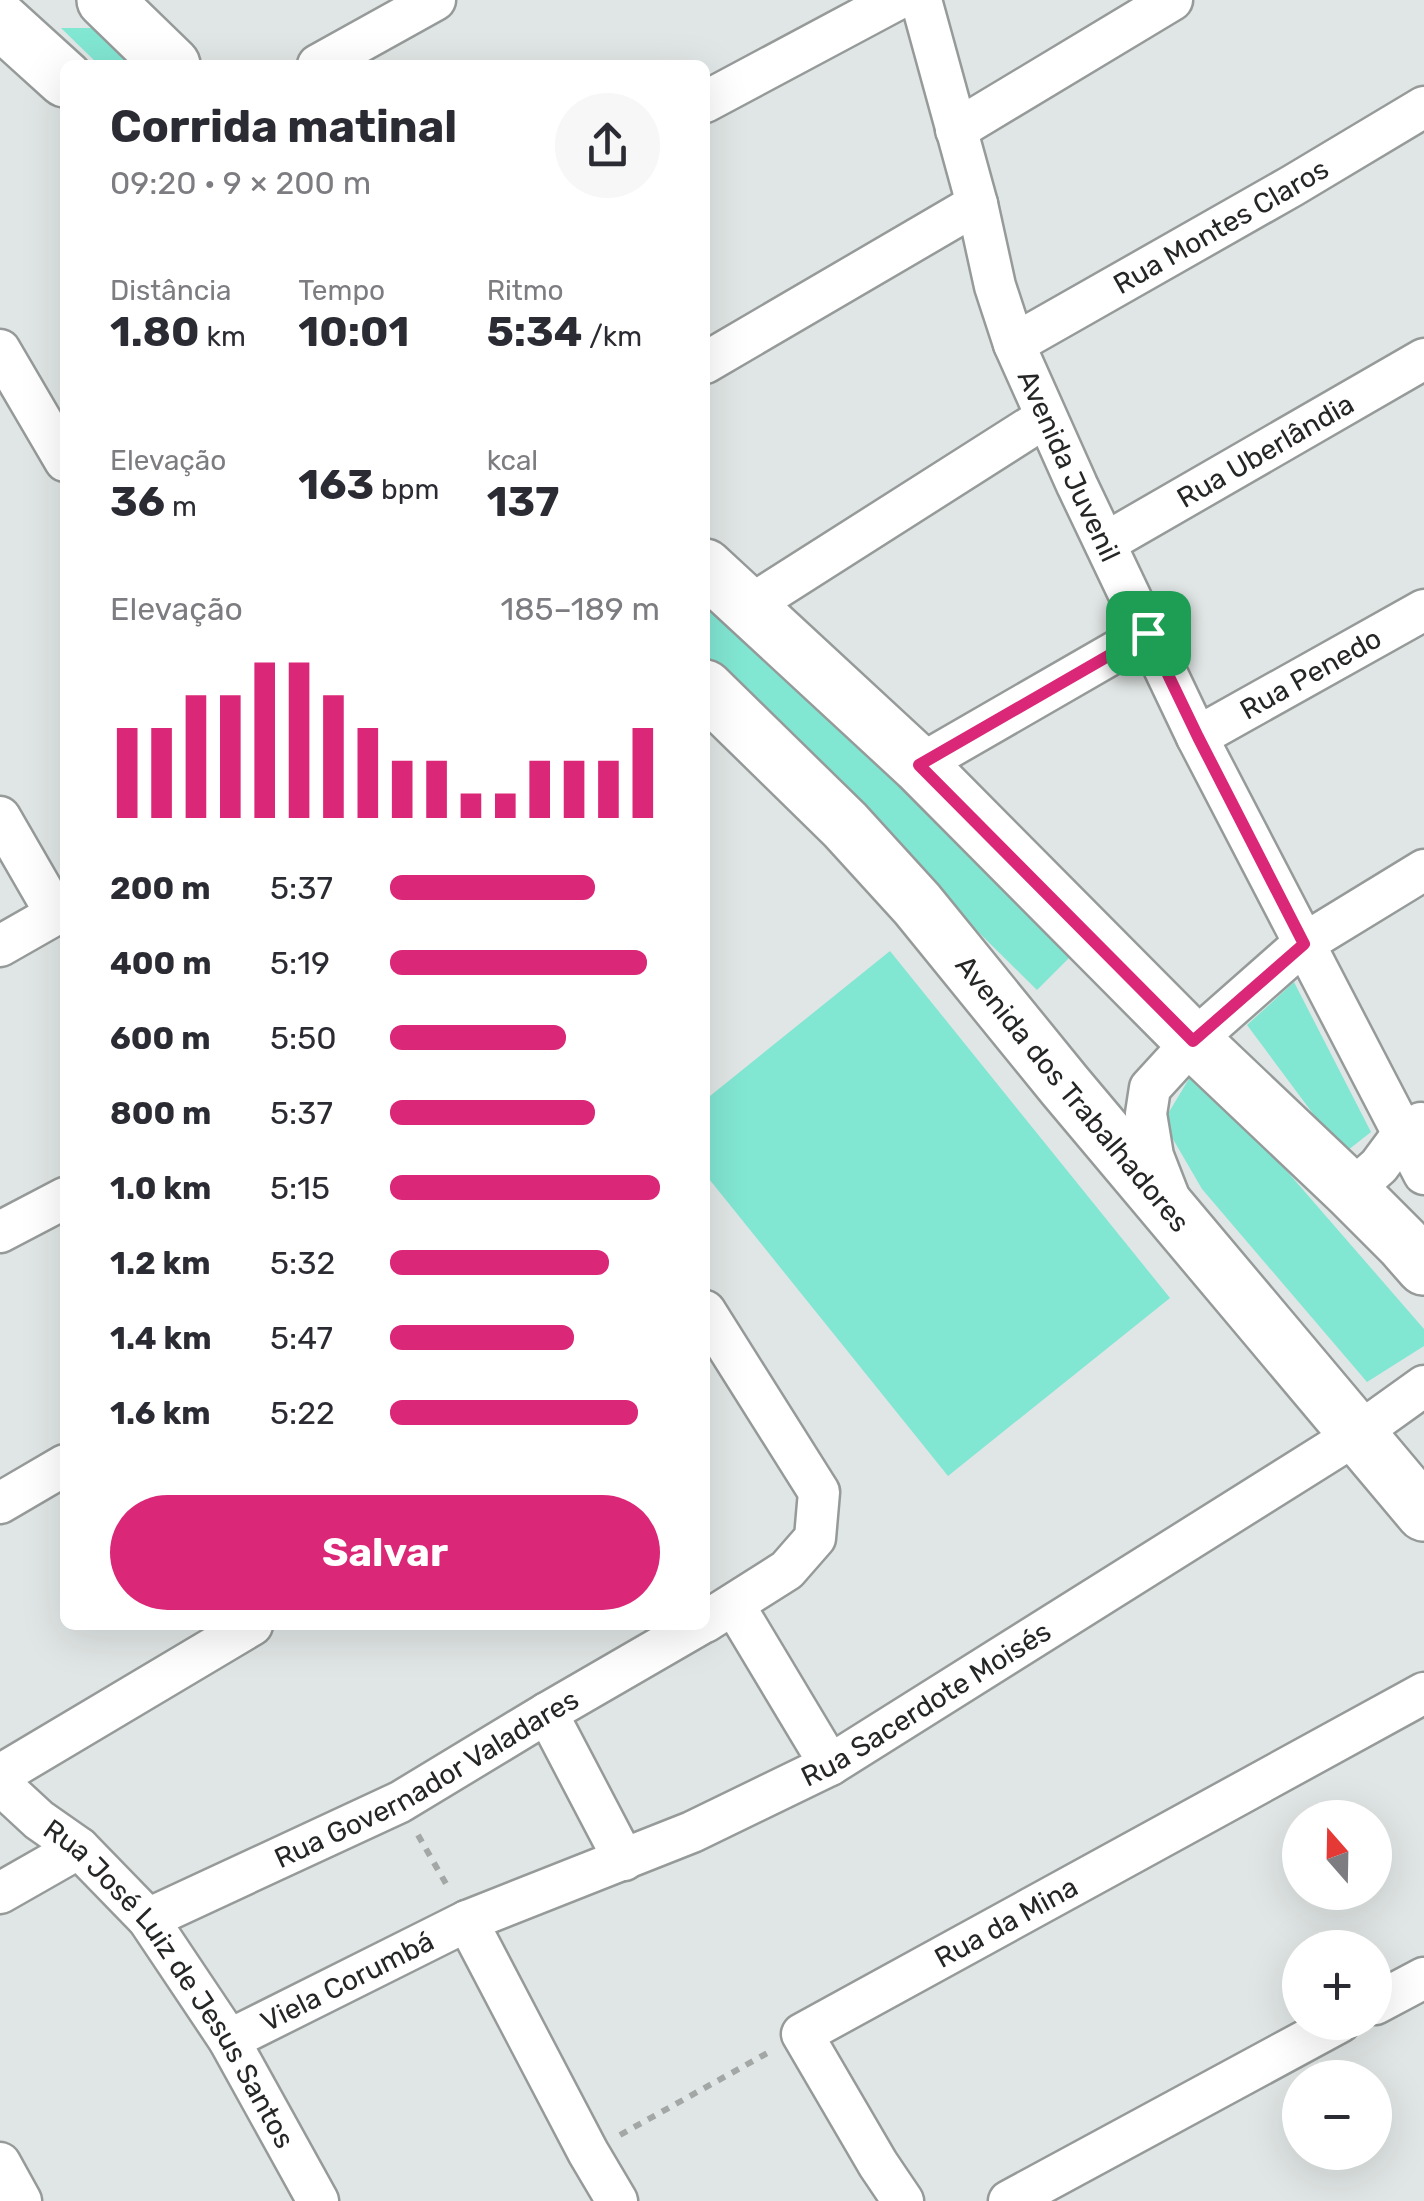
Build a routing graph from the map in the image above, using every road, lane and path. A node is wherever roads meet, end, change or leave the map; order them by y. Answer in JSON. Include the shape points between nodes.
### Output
{"nodes":[{"id":1,"x":9,"y":0,"type":"edge"},
{"id":2,"x":105,"y":0,"type":"edge"},
{"id":3,"x":435,"y":0,"type":"edge"},
{"id":4,"x":896,"y":0,"type":"edge"},
{"id":5,"x":922,"y":0,"type":"edge"},
{"id":6,"x":1172,"y":0,"type":"edge"},
{"id":7,"x":0,"y":8,"type":"edge"},
{"id":8,"x":0,"y":20,"type":"edge"},
{"id":9,"x":167,"y":60,"type":"edge"},
{"id":10,"x":327,"y":60,"type":"edge"},
{"id":11,"x":60,"y":74,"type":"edge"},
{"id":12,"x":710,"y":99,"type":"edge"},
{"id":13,"x":1424,"y":107,"type":"edge"},
{"id":14,"x":956,"y":130,"type":"junction"},
{"id":15,"x":976,"y":204,"type":"junction"},
{"id":16,"x":1014,"y":344,"type":"junction"},
{"id":17,"x":0,"y":350,"type":"edge"},
{"id":18,"x":710,"y":360,"type":"edge"},
{"id":19,"x":1424,"y":360,"type":"edge"},
{"id":20,"x":1046,"y":417,"type":"junction"},
{"id":21,"x":60,"y":446,"type":"edge"},
{"id":22,"x":1106,"y":542,"type":"junction"},
{"id":23,"x":710,"y":571,"type":"edge"},
{"id":24,"x":749,"y":606,"type":"junction"},
{"id":25,"x":1424,"y":610,"type":"edge"},
{"id":26,"x":1148,"y":633,"type":"junction"},
{"id":27,"x":711,"y":706,"type":"edge"},
{"id":28,"x":1198,"y":737,"type":"junction"},
{"id":29,"x":919,"y":765,"type":"junction"},
{"id":30,"x":0,"y":817,"type":"edge"},
{"id":31,"x":1424,"y":870,"type":"edge"},
{"id":32,"x":60,"y":912,"type":"edge"},
{"id":33,"x":1304,"y":944,"type":"junction"},
{"id":34,"x":0,"y":946,"type":"edge"},
{"id":35,"x":1193,"y":1041,"type":"junction"},
{"id":36,"x":1065,"y":1086,"type":"junction"},
{"id":37,"x":1150,"y":1088,"type":"junction"},
{"id":38,"x":1413,"y":1128,"type":"edge"},
{"id":39,"x":1424,"y":1174,"type":"edge"},
{"id":40,"x":1351,"y":1191,"type":"junction"},
{"id":41,"x":60,"y":1201,"type":"edge"},
{"id":42,"x":1180,"y":1224,"type":"junction"},
{"id":43,"x":0,"y":1232,"type":"edge"},
{"id":44,"x":1424,"y":1267,"type":"edge"},
{"id":45,"x":712,"y":1336,"type":"edge"},
{"id":46,"x":1424,"y":1386,"type":"edge"},
{"id":47,"x":1357,"y":1434,"type":"junction"},
{"id":48,"x":60,"y":1467,"type":"edge"},
{"id":49,"x":0,"y":1503,"type":"edge"},
{"id":50,"x":1424,"y":1514,"type":"edge"},
{"id":51,"x":713,"y":1617,"type":"edge"},
{"id":52,"x":244,"y":1630,"type":"edge"},
{"id":53,"x":691,"y":1630,"type":"edge"},
{"id":54,"x":1424,"y":1693,"type":"edge"},
{"id":55,"x":547,"y":1713,"type":"junction"},
{"id":56,"x":830,"y":1765,"type":"junction"},
{"id":57,"x":0,"y":1775,"type":"edge"},
{"id":58,"x":0,"y":1784,"type":"edge"},
{"id":59,"x":400,"y":1802,"type":"junction"},
{"id":60,"x":78,"y":1848,"type":"junction"},
{"id":61,"x":624,"y":1860,"type":"junction"},
{"id":62,"x":0,"y":1892,"type":"edge"},
{"id":63,"x":148,"y":1919,"type":"junction"},
{"id":64,"x":466,"y":1921,"type":"junction"},
{"id":65,"x":1424,"y":1978,"type":"edge"},
{"id":66,"x":1392,"y":1995,"type":"edge"},
{"id":67,"x":802,"y":2034,"type":"junction"},
{"id":68,"x":228,"y":2040,"type":"junction"},
{"id":69,"x":1307,"y":2040,"type":"edge"},
{"id":70,"x":588,"y":2152,"type":"junction"},
{"id":71,"x":0,"y":2163,"type":"edge"},
{"id":72,"x":21,"y":2201,"type":"edge"},
{"id":73,"x":318,"y":2201,"type":"edge"},
{"id":74,"x":617,"y":2201,"type":"edge"},
{"id":75,"x":903,"y":2201,"type":"edge"},
{"id":76,"x":1009,"y":2201,"type":"edge"}],
"edges":[{"from":1,"to":7,"type":"street"},
{"from":2,"to":9,"type":"street"},
{"from":3,"to":10,"type":"street"},
{"from":4,"to":12,"type":"street"},
{"from":5,"to":14,"type":"street","name":"Avenida Juvenil"},
{"from":6,"to":14,"type":"street"},
{"from":8,"to":11,"type":"street"},
{"from":13,"to":16,"type":"street","name":"Rua Montes Claros"},
{"from":14,"to":15,"type":"street","name":"Avenida Juvenil"},
{"from":15,"to":16,"type":"street","name":"Avenida Juvenil"},
{"from":15,"to":18,"type":"street"},
{"from":16,"to":20,"type":"street","name":"Avenida Juvenil"},
{"from":17,"to":21,"type":"street"},
{"from":19,"to":22,"type":"street","name":"Rua Uberlândia"},
{"from":20,"to":22,"type":"street","name":"Avenida Juvenil"},
{"from":20,"to":24,"type":"street"},
{"from":22,"to":26,"type":"street","name":"Avenida Juvenil"},
{"from":23,"to":24,"type":"street"},
{"from":24,"to":29,"type":"street"},
{"from":25,"to":28,"type":"street","name":"Rua Penedo"},
{"from":26,"to":28,"type":"street","name":"Avenida Juvenil"},
{"from":26,"to":29,"type":"street"},
{"from":27,"to":36,"type":"street","name":"Avenida dos Trabalhadores","via":[[845,825]]},
{"from":28,"to":33,"type":"street","name":"Avenida Juvenil"},
{"from":29,"to":35,"type":"street"},
{"from":30,"to":32,"type":"street"},
{"from":31,"to":33,"type":"street"},
{"from":32,"to":34,"type":"street"},
{"from":33,"to":35,"type":"street"},
{"from":33,"to":38,"type":"street","name":"Avenida Juvenil"},
{"from":35,"to":37,"type":"street"},
{"from":35,"to":40,"type":"street"},
{"from":36,"to":37,"type":"street","via":[[1101,1097]]},
{"from":36,"to":42,"type":"street","name":"Avenida dos Trabalhadores"},
{"from":37,"to":42,"type":"street","via":[[1146,1114],[1153,1156]]},
{"from":38,"to":39,"type":"street","name":"Avenida Juvenil"},
{"from":38,"to":40,"type":"street"},
{"from":40,"to":44,"type":"street"},
{"from":41,"to":43,"type":"street"},
{"from":42,"to":47,"type":"street","name":"Avenida dos Trabalhadores"},
{"from":45,"to":51,"type":"street","name":"Rua Governador Valadares","via":[[819,1492],[815,1538],[787,1570]]},
{"from":46,"to":47,"type":"street","name":"Rua Sacerdote Moisés"},
{"from":47,"to":50,"type":"street","name":"Avenida dos Trabalhadores"},
{"from":47,"to":56,"type":"street","name":"Rua Sacerdote Moisés"},
{"from":48,"to":49,"type":"street"},
{"from":51,"to":56,"type":"street"},
{"from":52,"to":57,"type":"street"},
{"from":53,"to":55,"type":"street","name":"Rua Governador Valadares"},
{"from":54,"to":67,"type":"street","name":"Rua da Mina"},
{"from":55,"to":59,"type":"street","name":"Rua Governador Valadares"},
{"from":55,"to":61,"type":"street"},
{"from":56,"to":61,"type":"street","name":"Rua Sacerdote Moisés"},
{"from":58,"to":60,"type":"street","name":"Rua José Luiz de Jesus Santos"},
{"from":59,"to":63,"type":"street","name":"Rua Governador Valadares"},
{"from":59,"to":64,"type":"path"},
{"from":60,"to":62,"type":"street"},
{"from":60,"to":63,"type":"street","name":"Rua José Luiz de Jesus Santos"},
{"from":61,"to":64,"type":"street","name":"Rua Sacerdote Moisés"},
{"from":63,"to":68,"type":"street","name":"Rua José Luiz de Jesus Santos"},
{"from":64,"to":68,"type":"street","name":"Viela Corumbá"},
{"from":64,"to":70,"type":"street"},
{"from":65,"to":66,"type":"street"},
{"from":67,"to":70,"type":"path"},
{"from":67,"to":75,"type":"street"},
{"from":68,"to":73,"type":"street","name":"Rua José Luiz de Jesus Santos"},
{"from":69,"to":76,"type":"street"},
{"from":70,"to":74,"type":"street"},
{"from":71,"to":72,"type":"street"}]}
